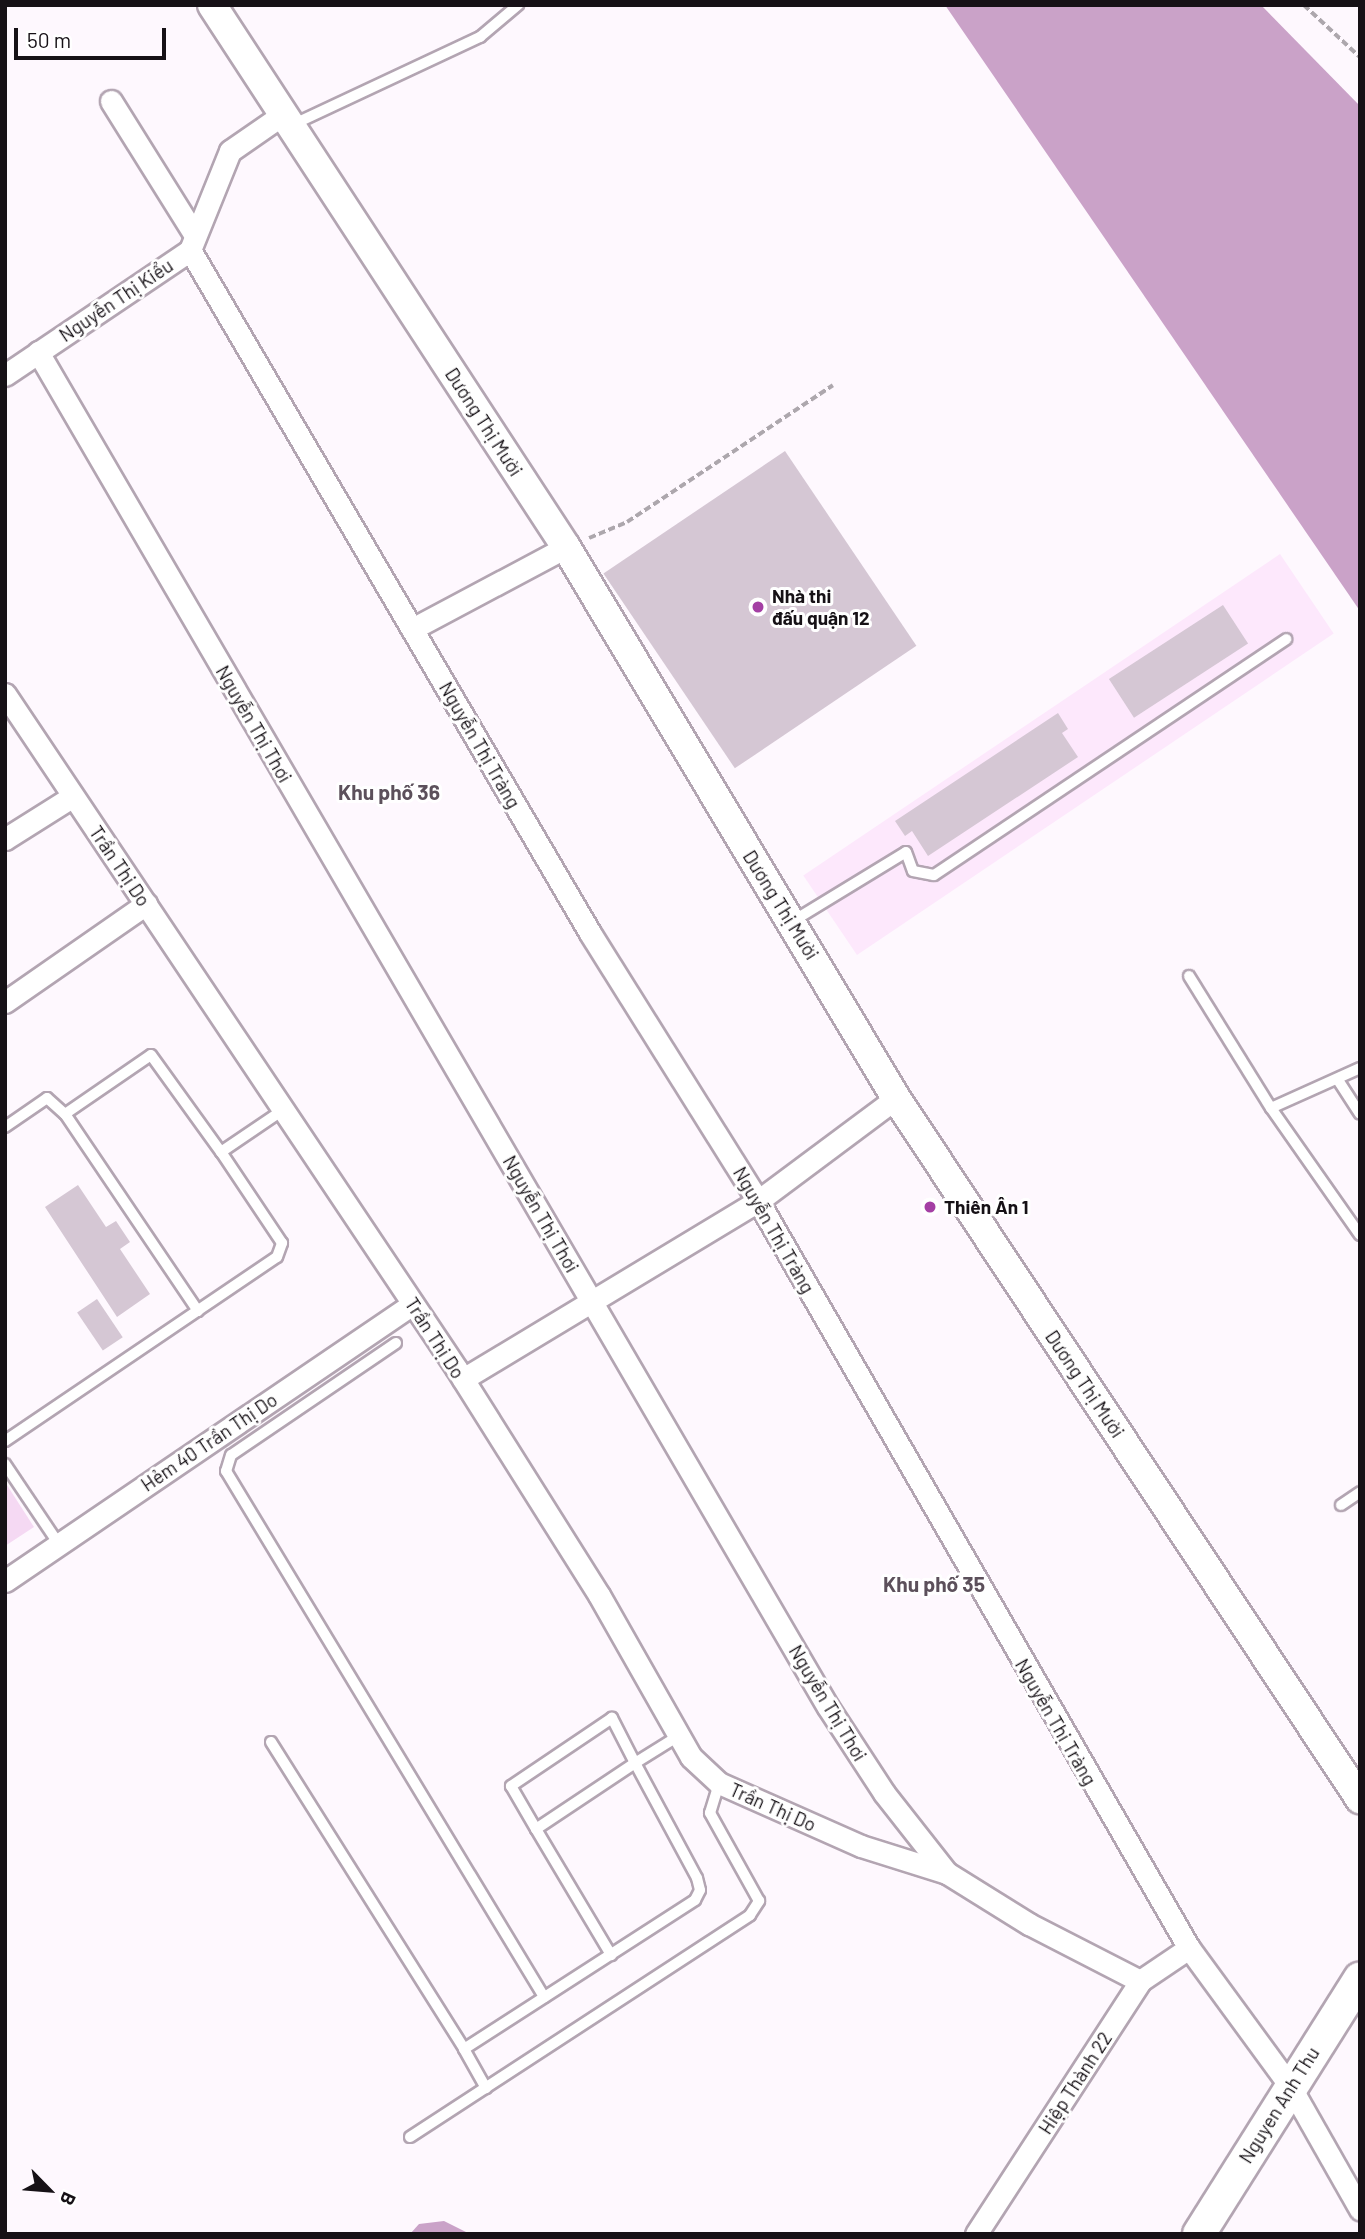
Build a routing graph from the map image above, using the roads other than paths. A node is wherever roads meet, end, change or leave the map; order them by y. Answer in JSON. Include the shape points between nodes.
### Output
{"nodes":[{"id":1,"x":212,"y":5,"type":"edge"},
{"id":2,"x":518,"y":5,"type":"edge"},
{"id":3,"x":111,"y":101,"type":"dead end"},
{"id":4,"x":285,"y":121,"type":"junction"},
{"id":5,"x":192,"y":242,"type":"junction"},
{"id":6,"x":38,"y":352,"type":"junction"},
{"id":7,"x":5,"y":375,"type":"edge"},
{"id":8,"x":566,"y":547,"type":"junction"},
{"id":9,"x":412,"y":629,"type":"junction"},
{"id":10,"x":1286,"y":639,"type":"dead end"},
{"id":11,"x":5,"y":694,"type":"edge"},
{"id":12,"x":73,"y":796,"type":"junction"},
{"id":13,"x":5,"y":839,"type":"edge"},
{"id":14,"x":146,"y":904,"type":"junction"},
{"id":15,"x":793,"y":921,"type":"junction"},
{"id":16,"x":1189,"y":976,"type":"dead end"},
{"id":17,"x":5,"y":1002,"type":"edge"},
{"id":18,"x":1360,"y":1068,"type":"edge"},
{"id":19,"x":1338,"y":1080,"type":"junction"},
{"id":20,"x":895,"y":1098,"type":"junction"},
{"id":21,"x":1271,"y":1108,"type":"junction"},
{"id":22,"x":283,"y":1110,"type":"junction"},
{"id":23,"x":65,"y":1114,"type":"junction"},
{"id":24,"x":1360,"y":1114,"type":"edge"},
{"id":25,"x":5,"y":1127,"type":"edge"},
{"id":26,"x":221,"y":1152,"type":"junction"},
{"id":27,"x":758,"y":1201,"type":"junction"},
{"id":28,"x":1360,"y":1236,"type":"edge"},
{"id":29,"x":592,"y":1302,"type":"junction"},
{"id":30,"x":413,"y":1304,"type":"junction"},
{"id":31,"x":198,"y":1311,"type":"junction"},
{"id":32,"x":396,"y":1343,"type":"dead end"},
{"id":33,"x":463,"y":1379,"type":"junction"},
{"id":34,"x":5,"y":1441,"type":"edge"},
{"id":35,"x":5,"y":1464,"type":"edge"},
{"id":36,"x":1360,"y":1492,"type":"edge"},
{"id":37,"x":1341,"y":1505,"type":"dead end"},
{"id":38,"x":58,"y":1543,"type":"junction"},
{"id":39,"x":5,"y":1581,"type":"edge"},
{"id":40,"x":680,"y":1735,"type":"junction"},
{"id":41,"x":271,"y":1742,"type":"dead end"},
{"id":42,"x":635,"y":1763,"type":"junction"},
{"id":43,"x":719,"y":1783,"type":"junction"},
{"id":44,"x":1360,"y":1799,"type":"edge"},
{"id":45,"x":537,"y":1829,"type":"junction"},
{"id":46,"x":947,"y":1873,"type":"junction"},
{"id":47,"x":1188,"y":1948,"type":"junction"},
{"id":48,"x":611,"y":1955,"type":"junction"},
{"id":49,"x":1360,"y":1978,"type":"edge"},
{"id":50,"x":1140,"y":1982,"type":"junction"},
{"id":51,"x":544,"y":1997,"type":"junction"},
{"id":52,"x":464,"y":2049,"type":"junction"},
{"id":53,"x":1290,"y":2086,"type":"junction"},
{"id":54,"x":486,"y":2088,"type":"junction"},
{"id":55,"x":410,"y":2137,"type":"dead end"},
{"id":56,"x":1360,"y":2209,"type":"edge"},
{"id":57,"x":976,"y":2234,"type":"edge"},
{"id":58,"x":1199,"y":2234,"type":"edge"}],
"edges":[{"from":1,"to":4,"type":"street","name":"Dương Thị Mười"},
{"from":2,"to":4,"type":"lane","via":[[480,37]]},
{"from":3,"to":5,"type":"street","name":"Nguyễn Thị Tràng"},
{"from":4,"to":5,"type":"street","via":[[230,151]]},
{"from":4,"to":8,"type":"street","name":"Dương Thị Mười"},
{"from":5,"to":6,"type":"street","name":"Nguyễn Thị Kiểu"},
{"from":5,"to":9,"type":"street","name":"Nguyễn Thị Tràng"},
{"from":6,"to":7,"type":"street","name":"Nguyễn Thị Kiểu"},
{"from":6,"to":29,"type":"street","name":"Nguyễn Thị Thơi"},
{"from":8,"to":9,"type":"street"},
{"from":8,"to":15,"type":"street","name":"Dương Thị Mười","via":[[753,862]]},
{"from":9,"to":27,"type":"street","name":"Nguyễn Thị Tràng","via":[[590,933]]},
{"from":10,"to":15,"type":"lane","via":[[934,875],[913,871],[906,852]]},
{"from":11,"to":12,"type":"street","name":"Trần Thị Do"},
{"from":12,"to":13,"type":"street"},
{"from":12,"to":14,"type":"street","name":"Trần Thị Do"},
{"from":14,"to":17,"type":"street"},
{"from":14,"to":22,"type":"street","name":"Trần Thị Do"},
{"from":15,"to":20,"type":"street","name":"Dương Thị Mười"},
{"from":16,"to":21,"type":"lane"},
{"from":18,"to":19,"type":"lane"},
{"from":19,"to":21,"type":"lane","via":[[1293,1094]]},
{"from":19,"to":24,"type":"lane"},
{"from":20,"to":27,"type":"street"},
{"from":20,"to":44,"type":"street","name":"Dương Thị Mười"},
{"from":21,"to":28,"type":"lane"},
{"from":22,"to":26,"type":"lane"},
{"from":22,"to":30,"type":"street","name":"Trần Thị Do"},
{"from":23,"to":25,"type":"lane","via":[[47,1098]]},
{"from":23,"to":26,"type":"lane","via":[[151,1055]]},
{"from":23,"to":31,"type":"lane"},
{"from":26,"to":31,"type":"lane","via":[[282,1243],[277,1257]]},
{"from":27,"to":29,"type":"street"},
{"from":27,"to":47,"type":"street","name":"Nguyễn Thị Tràng"},
{"from":29,"to":33,"type":"street"},
{"from":29,"to":46,"type":"street","name":"Nguyễn Thị Thơi","via":[[828,1707],[884,1793]]},
{"from":30,"to":33,"type":"street","name":"Trần Thị Do"},
{"from":30,"to":38,"type":"street","name":"Hẻm 40 Trần Thị Do"},
{"from":31,"to":34,"type":"lane"},
{"from":32,"to":51,"type":"lane","via":[[231,1455],[226,1471]]},
{"from":33,"to":40,"type":"street","name":"Trần Thị Do","via":[[599,1595]]},
{"from":35,"to":38,"type":"lane"},
{"from":36,"to":37,"type":"lane"},
{"from":38,"to":39,"type":"street","name":"Hẻm 40 Trần Thị Do"},
{"from":40,"to":42,"type":"lane"},
{"from":40,"to":43,"type":"street","name":"Trần Thị Do","via":[[691,1757]]},
{"from":41,"to":52,"type":"lane"},
{"from":42,"to":45,"type":"lane"},
{"from":42,"to":45,"type":"lane","via":[[612,1718],[511,1786]]},
{"from":42,"to":48,"type":"lane","via":[[700,1890],[695,1900]]},
{"from":43,"to":46,"type":"street","name":"Trần Thị Do","via":[[861,1846]]},
{"from":43,"to":54,"type":"lane","via":[[710,1813],[759,1900],[750,1915]]},
{"from":45,"to":48,"type":"lane"},
{"from":46,"to":50,"type":"street","name":"Nguyễn Thị Thơi","via":[[1029,1924]]},
{"from":47,"to":50,"type":"street","name":"Hiệp Thành 22"},
{"from":47,"to":53,"type":"street","name":"Nguyễn Thị Tràng"},
{"from":48,"to":51,"type":"lane"},
{"from":49,"to":53,"type":"main road","name":"Nguyen Anh Thu"},
{"from":50,"to":57,"type":"street","name":"Hiệp Thành 22"},
{"from":51,"to":52,"type":"lane"},
{"from":52,"to":54,"type":"lane"},
{"from":53,"to":56,"type":"street","name":"Nguyễn Thị Tràng"},
{"from":53,"to":58,"type":"main road","name":"Nguyen Anh Thu"},
{"from":54,"to":55,"type":"lane"}]}
